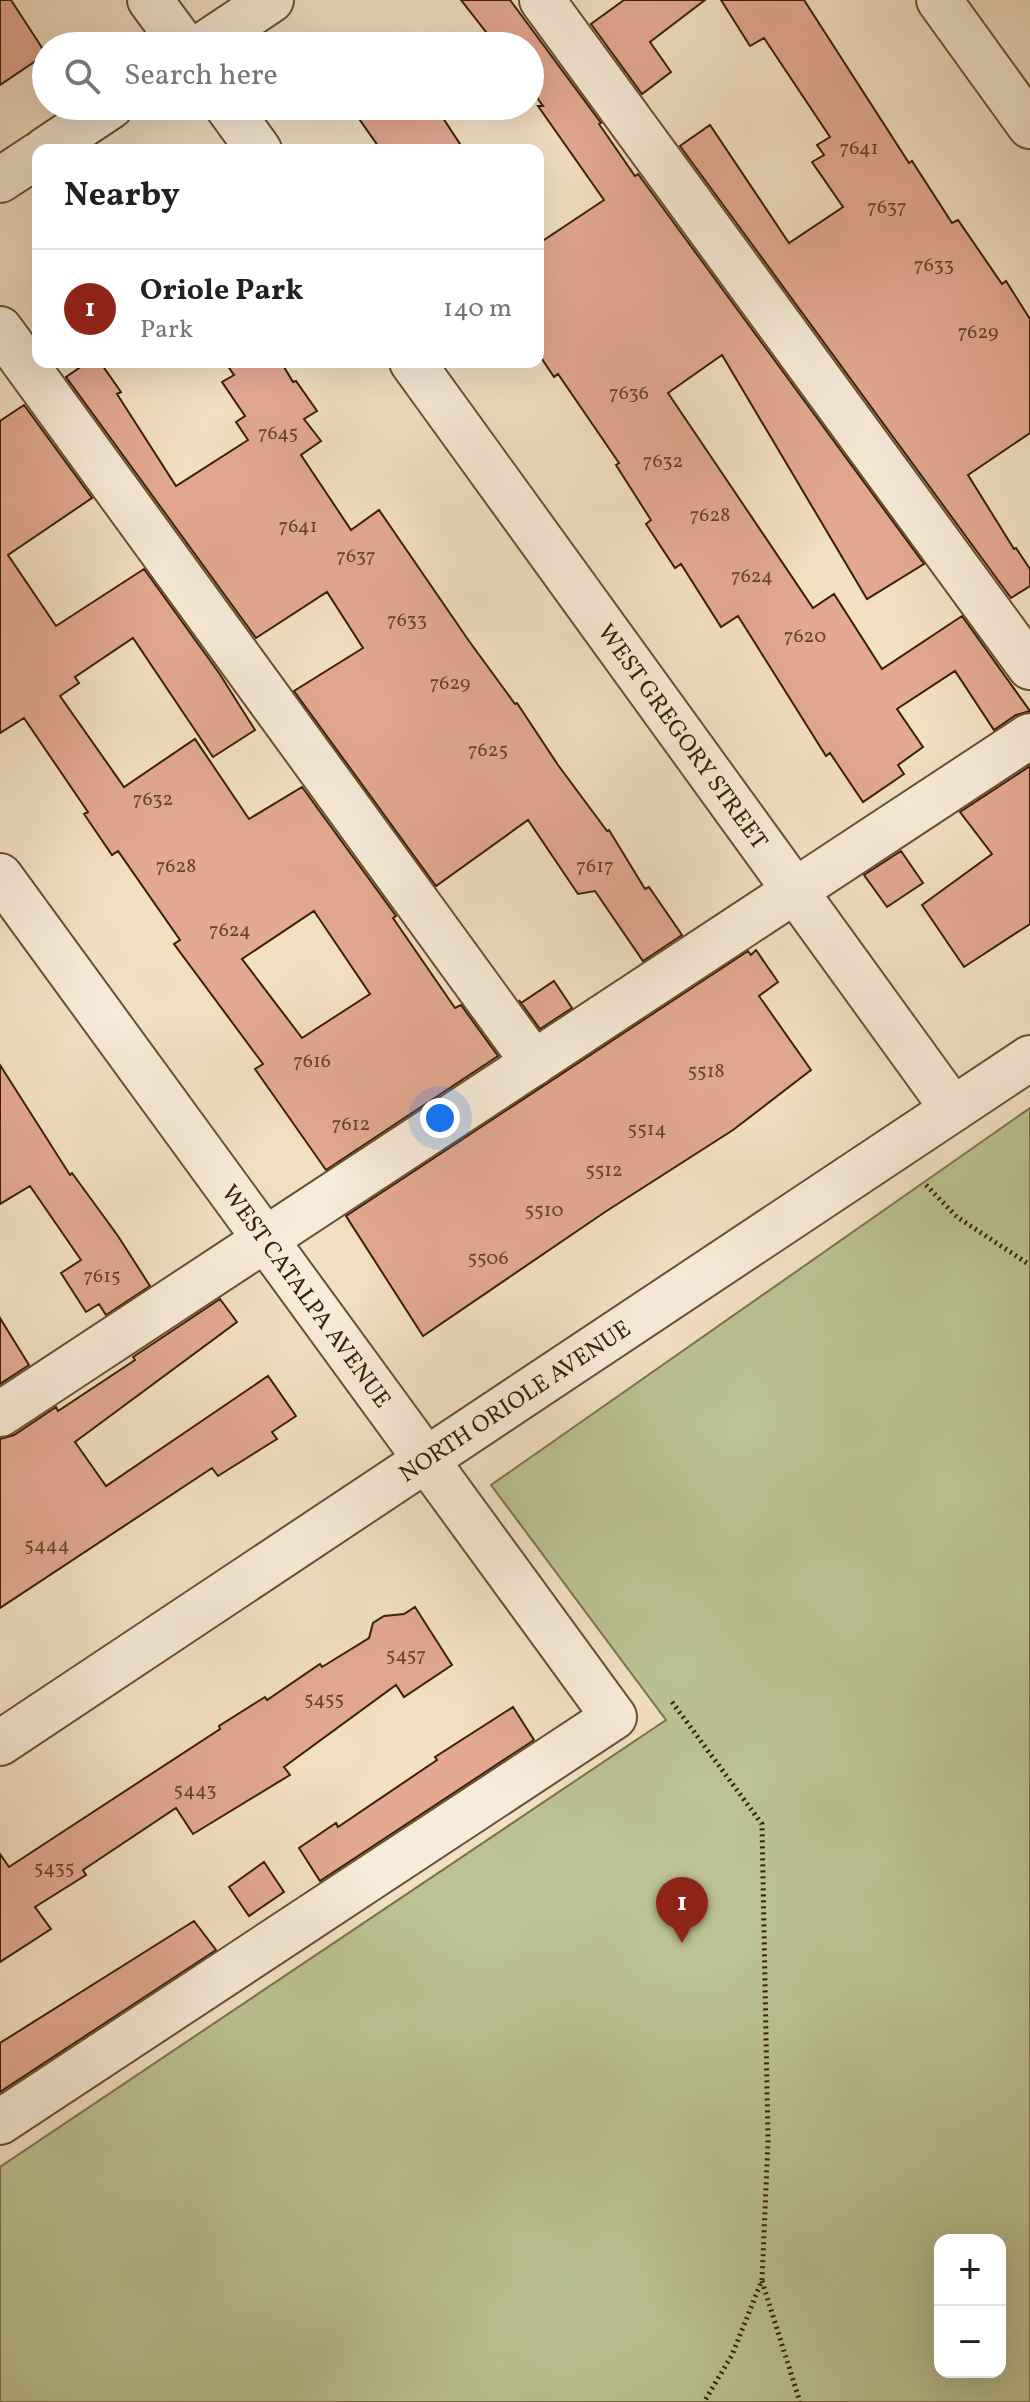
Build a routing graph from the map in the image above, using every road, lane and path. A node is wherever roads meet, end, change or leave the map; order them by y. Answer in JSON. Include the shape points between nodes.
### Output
{"nodes":[{"id":1,"x":150,"y":0,"type":"edge"},
{"id":2,"x":271,"y":0,"type":"edge"},
{"id":3,"x":542,"y":0,"type":"edge"},
{"id":4,"x":939,"y":0,"type":"edge"},
{"id":5,"x":174,"y":32,"type":"edge"},
{"id":6,"x":223,"y":32,"type":"edge"},
{"id":7,"x":90,"y":120,"type":"edge"},
{"id":8,"x":237,"y":120,"type":"edge"},
{"id":9,"x":1030,"y":126,"type":"edge"},
{"id":10,"x":54,"y":144,"type":"edge"},
{"id":11,"x":255,"y":144,"type":"edge"},
{"id":12,"x":32,"y":159,"type":"edge"},
{"id":13,"x":0,"y":180,"type":"edge"},
{"id":14,"x":0,"y":329,"type":"edge"},
{"id":15,"x":416,"y":368,"type":"edge"},
{"id":16,"x":1030,"y":667,"type":"edge"},
{"id":17,"x":1030,"y":736,"type":"edge"},
{"id":18,"x":0,"y":876,"type":"edge"},
{"id":19,"x":795,"y":891,"type":"junction"},
{"id":20,"x":1030,"y":1058,"type":"edge"},
{"id":21,"x":534,"y":1063,"type":"junction"},
{"id":22,"x":953,"y":1109,"type":"junction"},
{"id":23,"x":926,"y":1185,"type":"dead end"},
{"id":24,"x":265,"y":1240,"type":"junction"},
{"id":25,"x":1030,"y":1265,"type":"edge"},
{"id":26,"x":0,"y":1414,"type":"edge"},
{"id":27,"x":426,"y":1459,"type":"junction"},
{"id":28,"x":672,"y":1702,"type":"dead end"},
{"id":29,"x":0,"y":1743,"type":"edge"},
{"id":30,"x":0,"y":2122,"type":"edge"},
{"id":31,"x":762,"y":2280,"type":"junction"},
{"id":32,"x":704,"y":2402,"type":"edge"},
{"id":33,"x":800,"y":2402,"type":"edge"}],
"edges":[{"from":1,"to":5,"type":"street"},
{"from":2,"to":6,"type":"street"},
{"from":3,"to":16,"type":"street"},
{"from":4,"to":9,"type":"street"},
{"from":7,"to":10,"type":"street"},
{"from":8,"to":11,"type":"street"},
{"from":12,"to":13,"type":"street"},
{"from":14,"to":21,"type":"street"},
{"from":15,"to":19,"type":"street","name":"WEST GREGORY STREET"},
{"from":17,"to":19,"type":"street"},
{"from":18,"to":24,"type":"street","name":"WEST CATALPA AVENUE"},
{"from":19,"to":21,"type":"street"},
{"from":19,"to":22,"type":"street","name":"WEST GREGORY STREET"},
{"from":20,"to":22,"type":"street","name":"NORTH ORIOLE AVENUE"},
{"from":21,"to":24,"type":"street"},
{"from":22,"to":27,"type":"street","name":"NORTH ORIOLE AVENUE"},
{"from":23,"to":25,"type":"path","via":[[957,1217]]},
{"from":24,"to":26,"type":"street"},
{"from":24,"to":27,"type":"street","name":"WEST CATALPA AVENUE"},
{"from":27,"to":29,"type":"street","name":"NORTH ORIOLE AVENUE"},
{"from":27,"to":30,"type":"street","name":"WEST CATALPA AVENUE","via":[[614,1717]]},
{"from":28,"to":31,"type":"path","via":[[762,1824],[768,2141]]},
{"from":31,"to":32,"type":"path","via":[[732,2355]]},
{"from":31,"to":33,"type":"path"}]}
